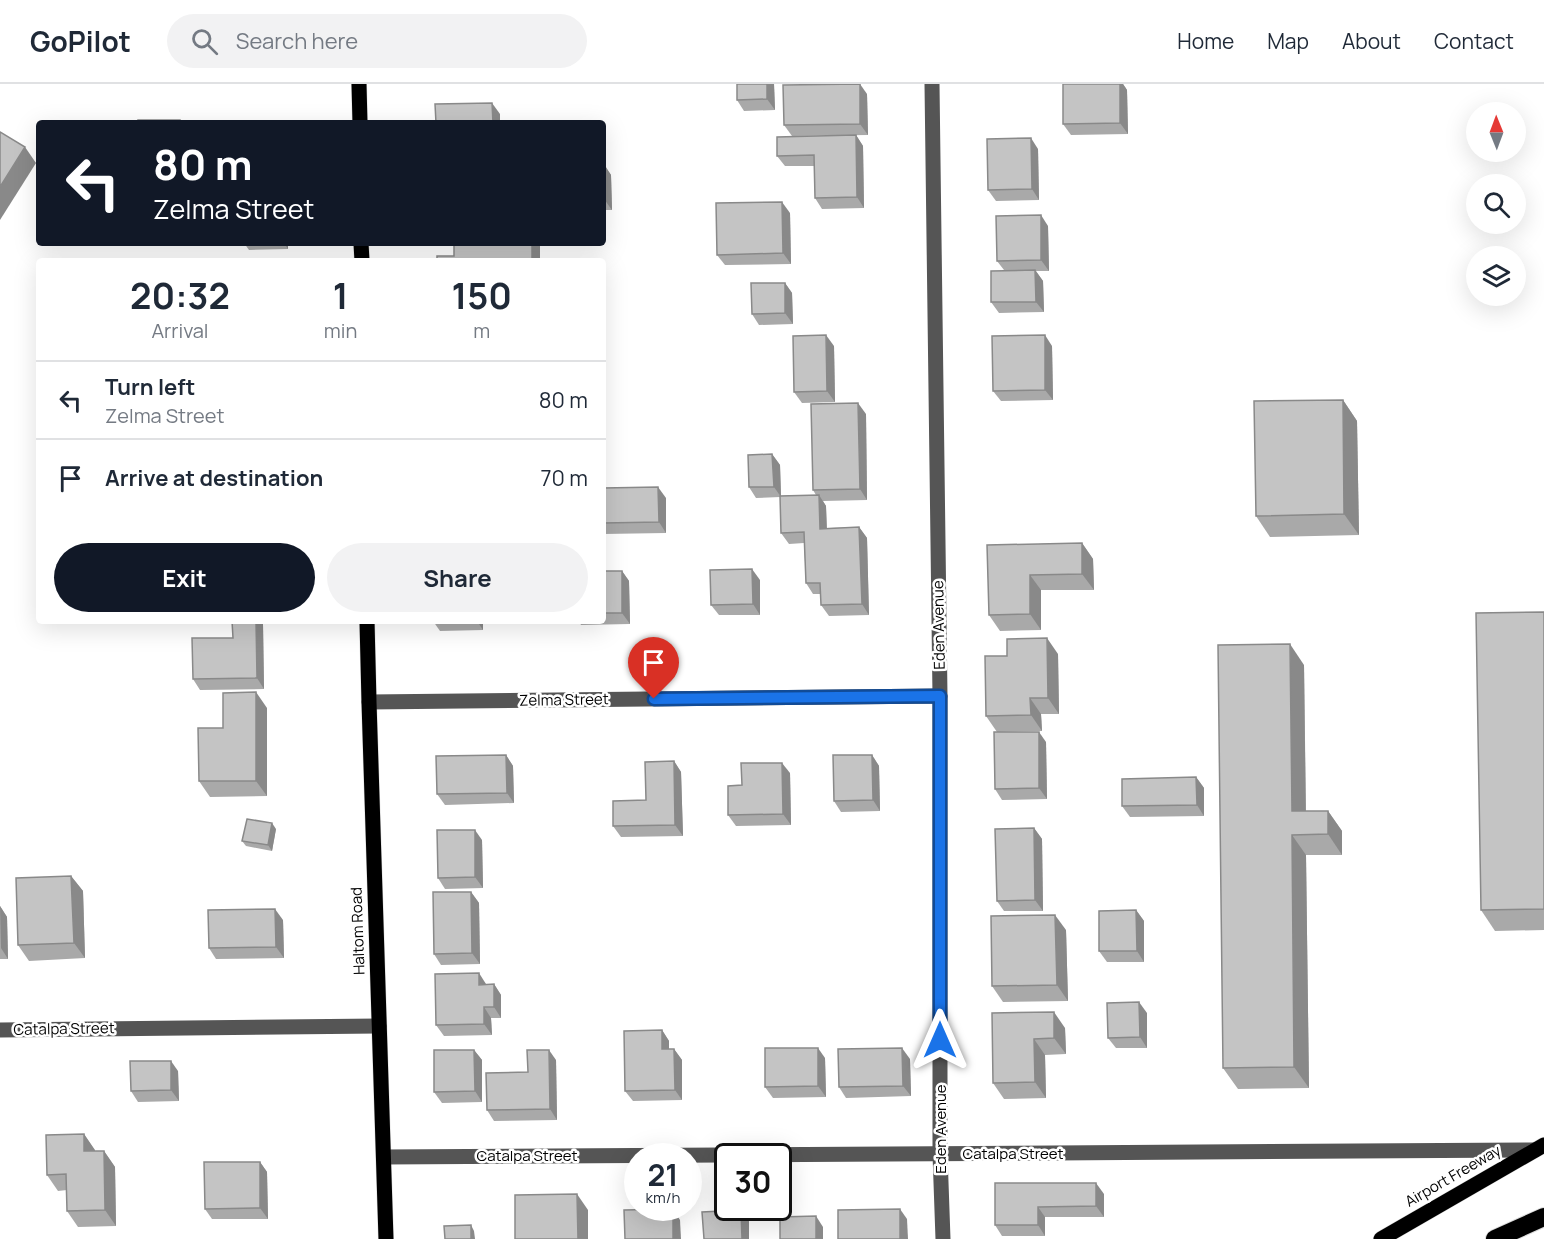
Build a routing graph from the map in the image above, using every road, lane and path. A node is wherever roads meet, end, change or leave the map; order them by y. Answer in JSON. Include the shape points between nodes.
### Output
{"nodes":[{"id":1,"x":359,"y":84,"type":"edge"},
{"id":2,"x":932,"y":84,"type":"edge"},
{"id":3,"x":360,"y":120,"type":"edge"},
{"id":4,"x":368,"y":624,"type":"edge"},
{"id":5,"x":940,"y":696,"type":"junction"},
{"id":6,"x":369,"y":702,"type":"junction"},
{"id":7,"x":379,"y":1026,"type":"junction"},
{"id":8,"x":0,"y":1030,"type":"edge"},
{"id":9,"x":1539,"y":1148,"type":"edge"},
{"id":10,"x":940,"y":1154,"type":"junction"},
{"id":11,"x":384,"y":1157,"type":"junction"},
{"id":12,"x":1544,"y":1217,"type":"edge"},
{"id":13,"x":386,"y":1239,"type":"edge"},
{"id":14,"x":943,"y":1239,"type":"edge"},
{"id":15,"x":1381,"y":1239,"type":"edge"},
{"id":16,"x":1495,"y":1239,"type":"edge"}],
"edges":[{"from":1,"to":3,"type":"main road"},
{"from":2,"to":5,"type":"street","name":"Eden Avenue"},
{"from":4,"to":6,"type":"main road","name":"Haltom Road"},
{"from":5,"to":6,"type":"street","name":"Zelma Street"},
{"from":5,"to":10,"type":"street","name":"Eden Avenue"},
{"from":6,"to":7,"type":"main road","name":"Haltom Road"},
{"from":7,"to":8,"type":"street","name":"Catalpa Street"},
{"from":7,"to":11,"type":"main road","name":"Haltom Road"},
{"from":9,"to":10,"type":"street","name":"Catalpa Street"},
{"from":9,"to":15,"type":"main road","name":"Airport Freeway"},
{"from":10,"to":11,"type":"street","name":"Catalpa Street"},
{"from":10,"to":14,"type":"street","name":"Eden Avenue"},
{"from":11,"to":13,"type":"main road","name":"Haltom Road"},
{"from":12,"to":16,"type":"highway"}]}
